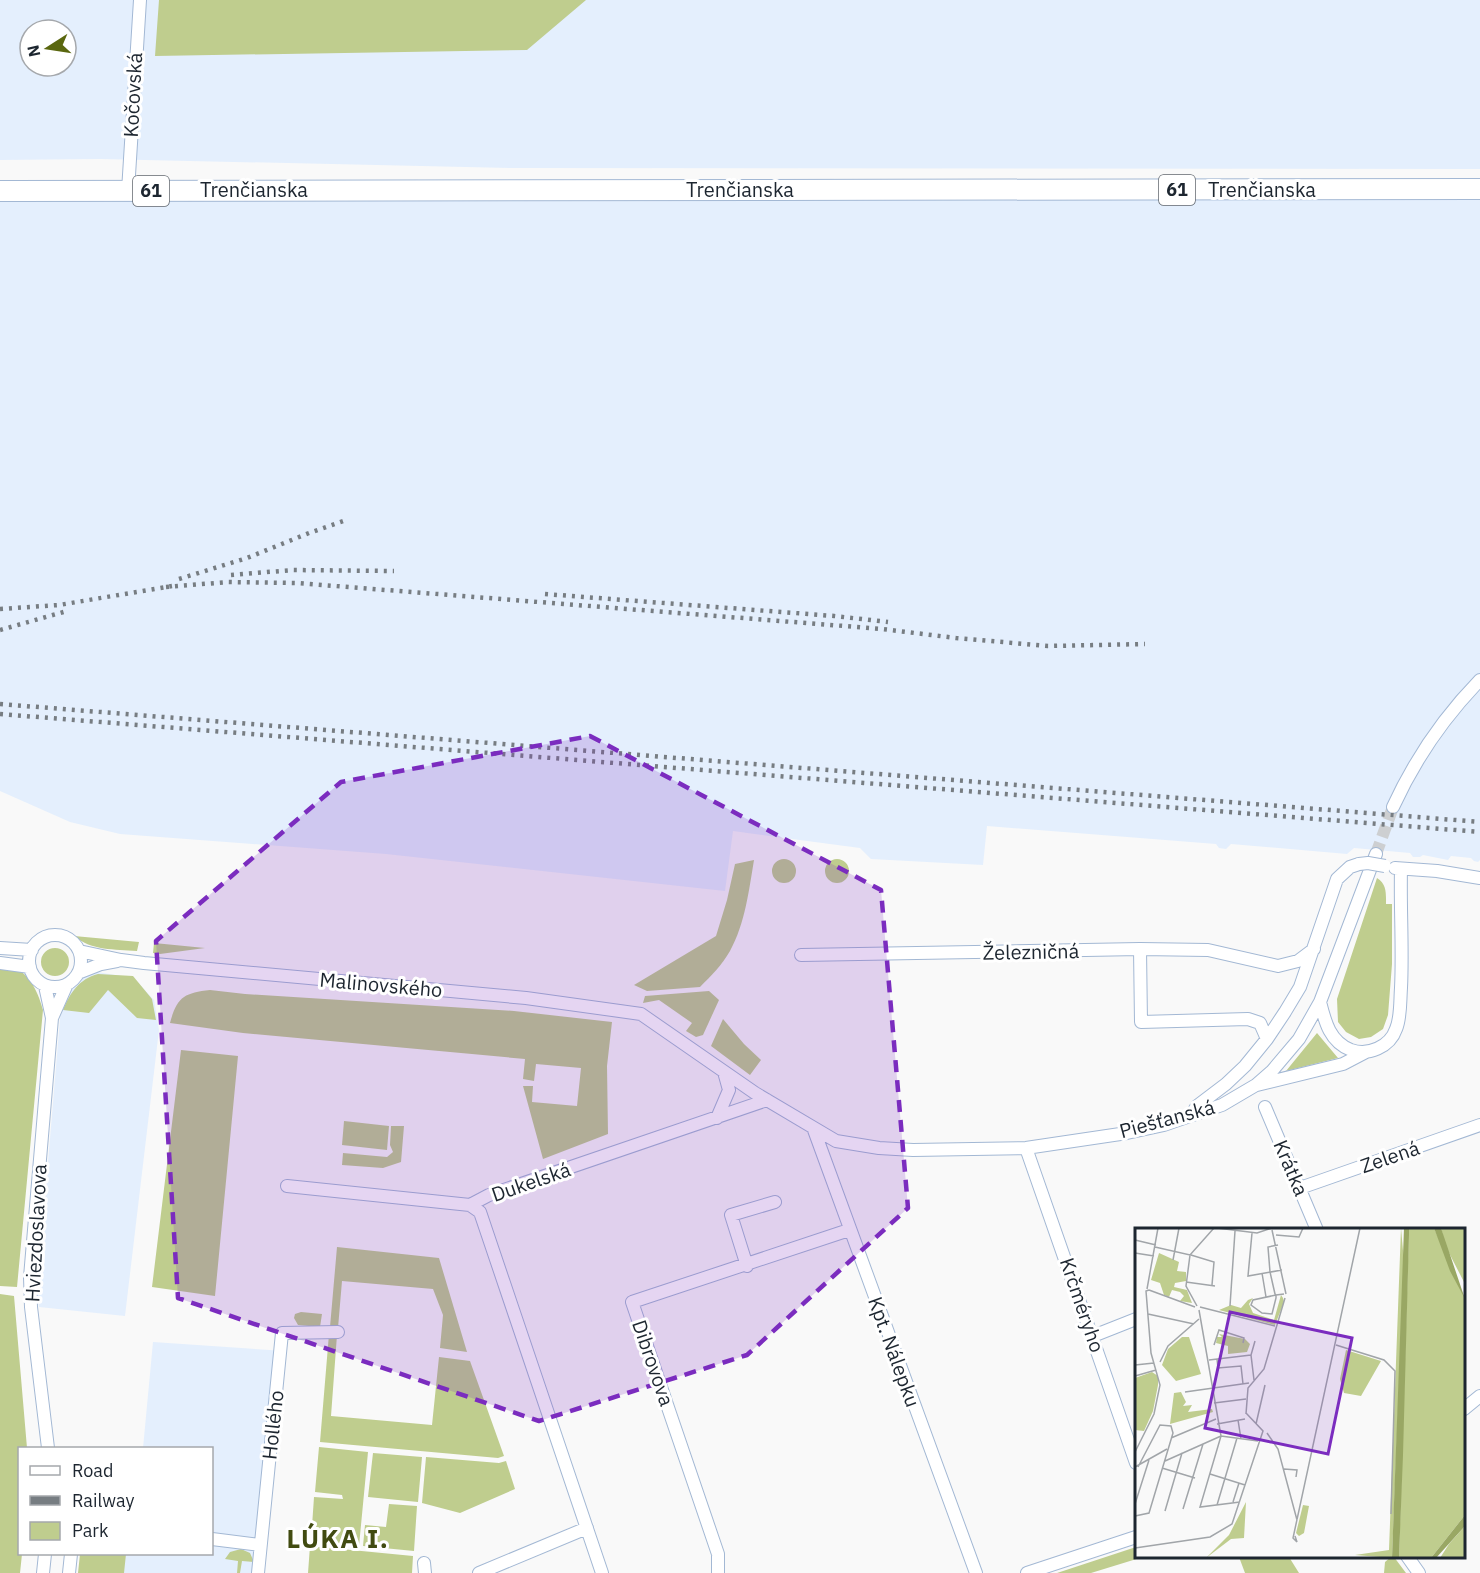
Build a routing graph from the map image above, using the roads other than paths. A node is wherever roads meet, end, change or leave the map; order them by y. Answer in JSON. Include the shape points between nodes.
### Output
{"nodes":[{"id":1,"x":140,"y":0,"type":"edge"},
{"id":2,"x":1480,"y":189,"type":"edge"},
{"id":3,"x":0,"y":191,"type":"edge"},
{"id":4,"x":128,"y":191,"type":"junction"},
{"id":5,"x":1480,"y":680,"type":"edge"},
{"id":6,"x":1393,"y":807,"type":"tunnel mouth"},
{"id":7,"x":1376,"y":854,"type":"tunnel mouth"},
{"id":8,"x":1401,"y":869,"type":"junction"},
{"id":9,"x":1480,"y":878,"type":"edge"},
{"id":10,"x":0,"y":948,"type":"edge"},
{"id":11,"x":1140,"y":949,"type":"junction"},
{"id":12,"x":1314,"y":949,"type":"junction"},
{"id":13,"x":32,"y":950,"type":"junction"},
{"id":14,"x":79,"y":951,"type":"junction"},
{"id":15,"x":801,"y":955,"type":"dead end"},
{"id":16,"x":121,"y":960,"type":"junction"},
{"id":17,"x":0,"y":963,"type":"edge"},
{"id":18,"x":30,"y":967,"type":"junction"},
{"id":19,"x":78,"y":973,"type":"junction"},
{"id":20,"x":67,"y":984,"type":"junction"},
{"id":21,"x":45,"y":986,"type":"junction"},
{"id":22,"x":1320,"y":1002,"type":"junction"},
{"id":23,"x":641,"y":1014,"type":"joint"},
{"id":24,"x":52,"y":1018,"type":"junction"},
{"id":25,"x":1267,"y":1039,"type":"junction"},
{"id":26,"x":1366,"y":1052,"type":"junction"},
{"id":27,"x":724,"y":1072,"type":"junction"},
{"id":28,"x":1256,"y":1085,"type":"junction"},
{"id":29,"x":767,"y":1100,"type":"junction"},
{"id":30,"x":1265,"y":1107,"type":"dead end"},
{"id":31,"x":1191,"y":1115,"type":"junction"},
{"id":32,"x":717,"y":1118,"type":"junction"},
{"id":33,"x":1480,"y":1125,"type":"edge"},
{"id":34,"x":814,"y":1130,"type":"junction"},
{"id":35,"x":1026,"y":1148,"type":"junction"},
{"id":36,"x":287,"y":1186,"type":"dead end"},
{"id":37,"x":1300,"y":1188,"type":"junction"},
{"id":38,"x":775,"y":1202,"type":"dead end"},
{"id":39,"x":470,"y":1205,"type":"junction"},
{"id":40,"x":1316,"y":1228,"type":"edge"},
{"id":41,"x":849,"y":1230,"type":"junction"},
{"id":42,"x":747,"y":1266,"type":"junction"},
{"id":43,"x":1135,"y":1320,"type":"edge"},
{"id":44,"x":338,"y":1332,"type":"dead end"},
{"id":45,"x":1093,"y":1336,"type":"junction"},
{"id":46,"x":1480,"y":1396,"type":"edge"},
{"id":47,"x":1465,"y":1408,"type":"edge"},
{"id":48,"x":1132,"y":1438,"type":"edge"},
{"id":49,"x":48,"y":1447,"type":"edge"},
{"id":50,"x":1135,"y":1453,"type":"edge"},
{"id":51,"x":587,"y":1528,"type":"junction"},
{"id":52,"x":1135,"y":1538,"type":"edge"},
{"id":53,"x":213,"y":1539,"type":"edge"},
{"id":54,"x":260,"y":1545,"type":"junction"},
{"id":55,"x":45,"y":1555,"type":"edge"},
{"id":56,"x":71,"y":1555,"type":"edge"},
{"id":57,"x":1408,"y":1558,"type":"edge"},
{"id":58,"x":43,"y":1573,"type":"edge"},
{"id":59,"x":69,"y":1573,"type":"edge"},
{"id":60,"x":258,"y":1573,"type":"edge"},
{"id":61,"x":479,"y":1573,"type":"edge"},
{"id":62,"x":602,"y":1573,"type":"edge"},
{"id":63,"x":718,"y":1573,"type":"edge"},
{"id":64,"x":976,"y":1573,"type":"edge"},
{"id":65,"x":1027,"y":1573,"type":"edge"},
{"id":66,"x":1419,"y":1573,"type":"edge"}],
"edges":[{"from":1,"to":4,"type":"street","name":"Kočovská"},
{"from":2,"to":4,"type":"main road","name":"Trenčianska","number":"61"},
{"from":3,"to":4,"type":"main road","name":"Trenčianska","number":"61"},
{"from":5,"to":6,"type":"street","via":[[1432,736]]},
{"from":7,"to":22,"type":"street","name":"Piešťanská"},
{"from":8,"to":9,"type":"street"},
{"from":8,"to":12,"type":"street","bridge":true,"via":[[1368,863],[1350,867],[1337,879]]},
{"from":8,"to":26,"type":"street","via":[[1402,966],[1397,1028],[1384,1046]]},
{"from":10,"to":13,"type":"street"},
{"from":11,"to":12,"type":"street","name":"Železničná","via":[[1208,950],[1278,966],[1298,961]]},
{"from":11,"to":15,"type":"street","name":"Železničná"},
{"from":11,"to":25,"type":"street","via":[[1141,1022],[1248,1018],[1260,1023]]},
{"from":12,"to":25,"type":"street","via":[[1300,987]]},
{"from":13,"to":14,"type":"street","via":[[41,939],[55,935],[69,939]]},
{"from":13,"to":18,"type":"street"},
{"from":14,"to":16,"type":"street","name":"Malinovského"},
{"from":14,"to":19,"type":"street"},
{"from":16,"to":19,"type":"street","name":"Malinovského"},
{"from":16,"to":23,"type":"street","name":"Malinovského","via":[[526,998]]},
{"from":17,"to":18,"type":"street"},
{"from":18,"to":21,"type":"street"},
{"from":19,"to":20,"type":"street"},
{"from":20,"to":21,"type":"street"},
{"from":20,"to":24,"type":"street","name":"Hviezdoslavova"},
{"from":21,"to":24,"type":"street","name":"Hviezdoslavova"},
{"from":22,"to":26,"type":"street","via":[[1332,1035],[1340,1044]]},
{"from":22,"to":28,"type":"street","name":"Piešťanská","via":[[1286,1056]]},
{"from":23,"to":27,"type":"street","name":"Piešťanská"},
{"from":24,"to":49,"type":"street","name":"Hviezdoslavova","via":[[30,1277]]},
{"from":25,"to":31,"type":"street","via":[[1245,1066]]},
{"from":26,"to":28,"type":"street","via":[[1342,1064]]},
{"from":27,"to":29,"type":"street","name":"Piešťanská"},
{"from":27,"to":32,"type":"street","via":[[729,1090]]},
{"from":28,"to":31,"type":"street","name":"Piešťanská","via":[[1222,1105]]},
{"from":29,"to":32,"type":"street","name":"Dukelská"},
{"from":29,"to":34,"type":"street","name":"Piešťanská"},
{"from":30,"to":37,"type":"street","name":"Krátka"},
{"from":31,"to":35,"type":"street","name":"Piešťanská","via":[[1164,1125]]},
{"from":32,"to":39,"type":"street","name":"Dukelská","via":[[489,1195]]},
{"from":33,"to":37,"type":"street","name":"Zelená"},
{"from":34,"to":35,"type":"street","name":"Piešťanská","via":[[836,1141],[879,1148]]},
{"from":34,"to":41,"type":"street","name":"Kpt. Nálepku"},
{"from":35,"to":45,"type":"street","name":"Krčméryho"},
{"from":36,"to":39,"type":"street","name":"Dukelská"},
{"from":37,"to":40,"type":"street","name":"Krátka"},
{"from":38,"to":42,"type":"street","via":[[731,1215]]},
{"from":39,"to":51,"type":"street","via":[[480,1212]]},
{"from":41,"to":42,"type":"street","name":"Dibrovova"},
{"from":41,"to":64,"type":"street","name":"Kpt. Nálepku"},
{"from":42,"to":63,"type":"street","name":"Dibrovova","via":[[632,1302],[718,1554]]},
{"from":43,"to":45,"type":"street"},
{"from":44,"to":54,"type":"street","name":"Hollého","via":[[282,1333]]},
{"from":45,"to":48,"type":"street","name":"Krčméryho"},
{"from":46,"to":47,"type":"street"},
{"from":48,"to":50,"type":"street","name":"Krčméryho"},
{"from":51,"to":61,"type":"street"},
{"from":51,"to":62,"type":"street"},
{"from":52,"to":65,"type":"street"},
{"from":53,"to":54,"type":"street"},
{"from":54,"to":60,"type":"street","name":"Hollého"},
{"from":55,"to":58,"type":"street"},
{"from":56,"to":59,"type":"street"},
{"from":57,"to":66,"type":"street"}]}
